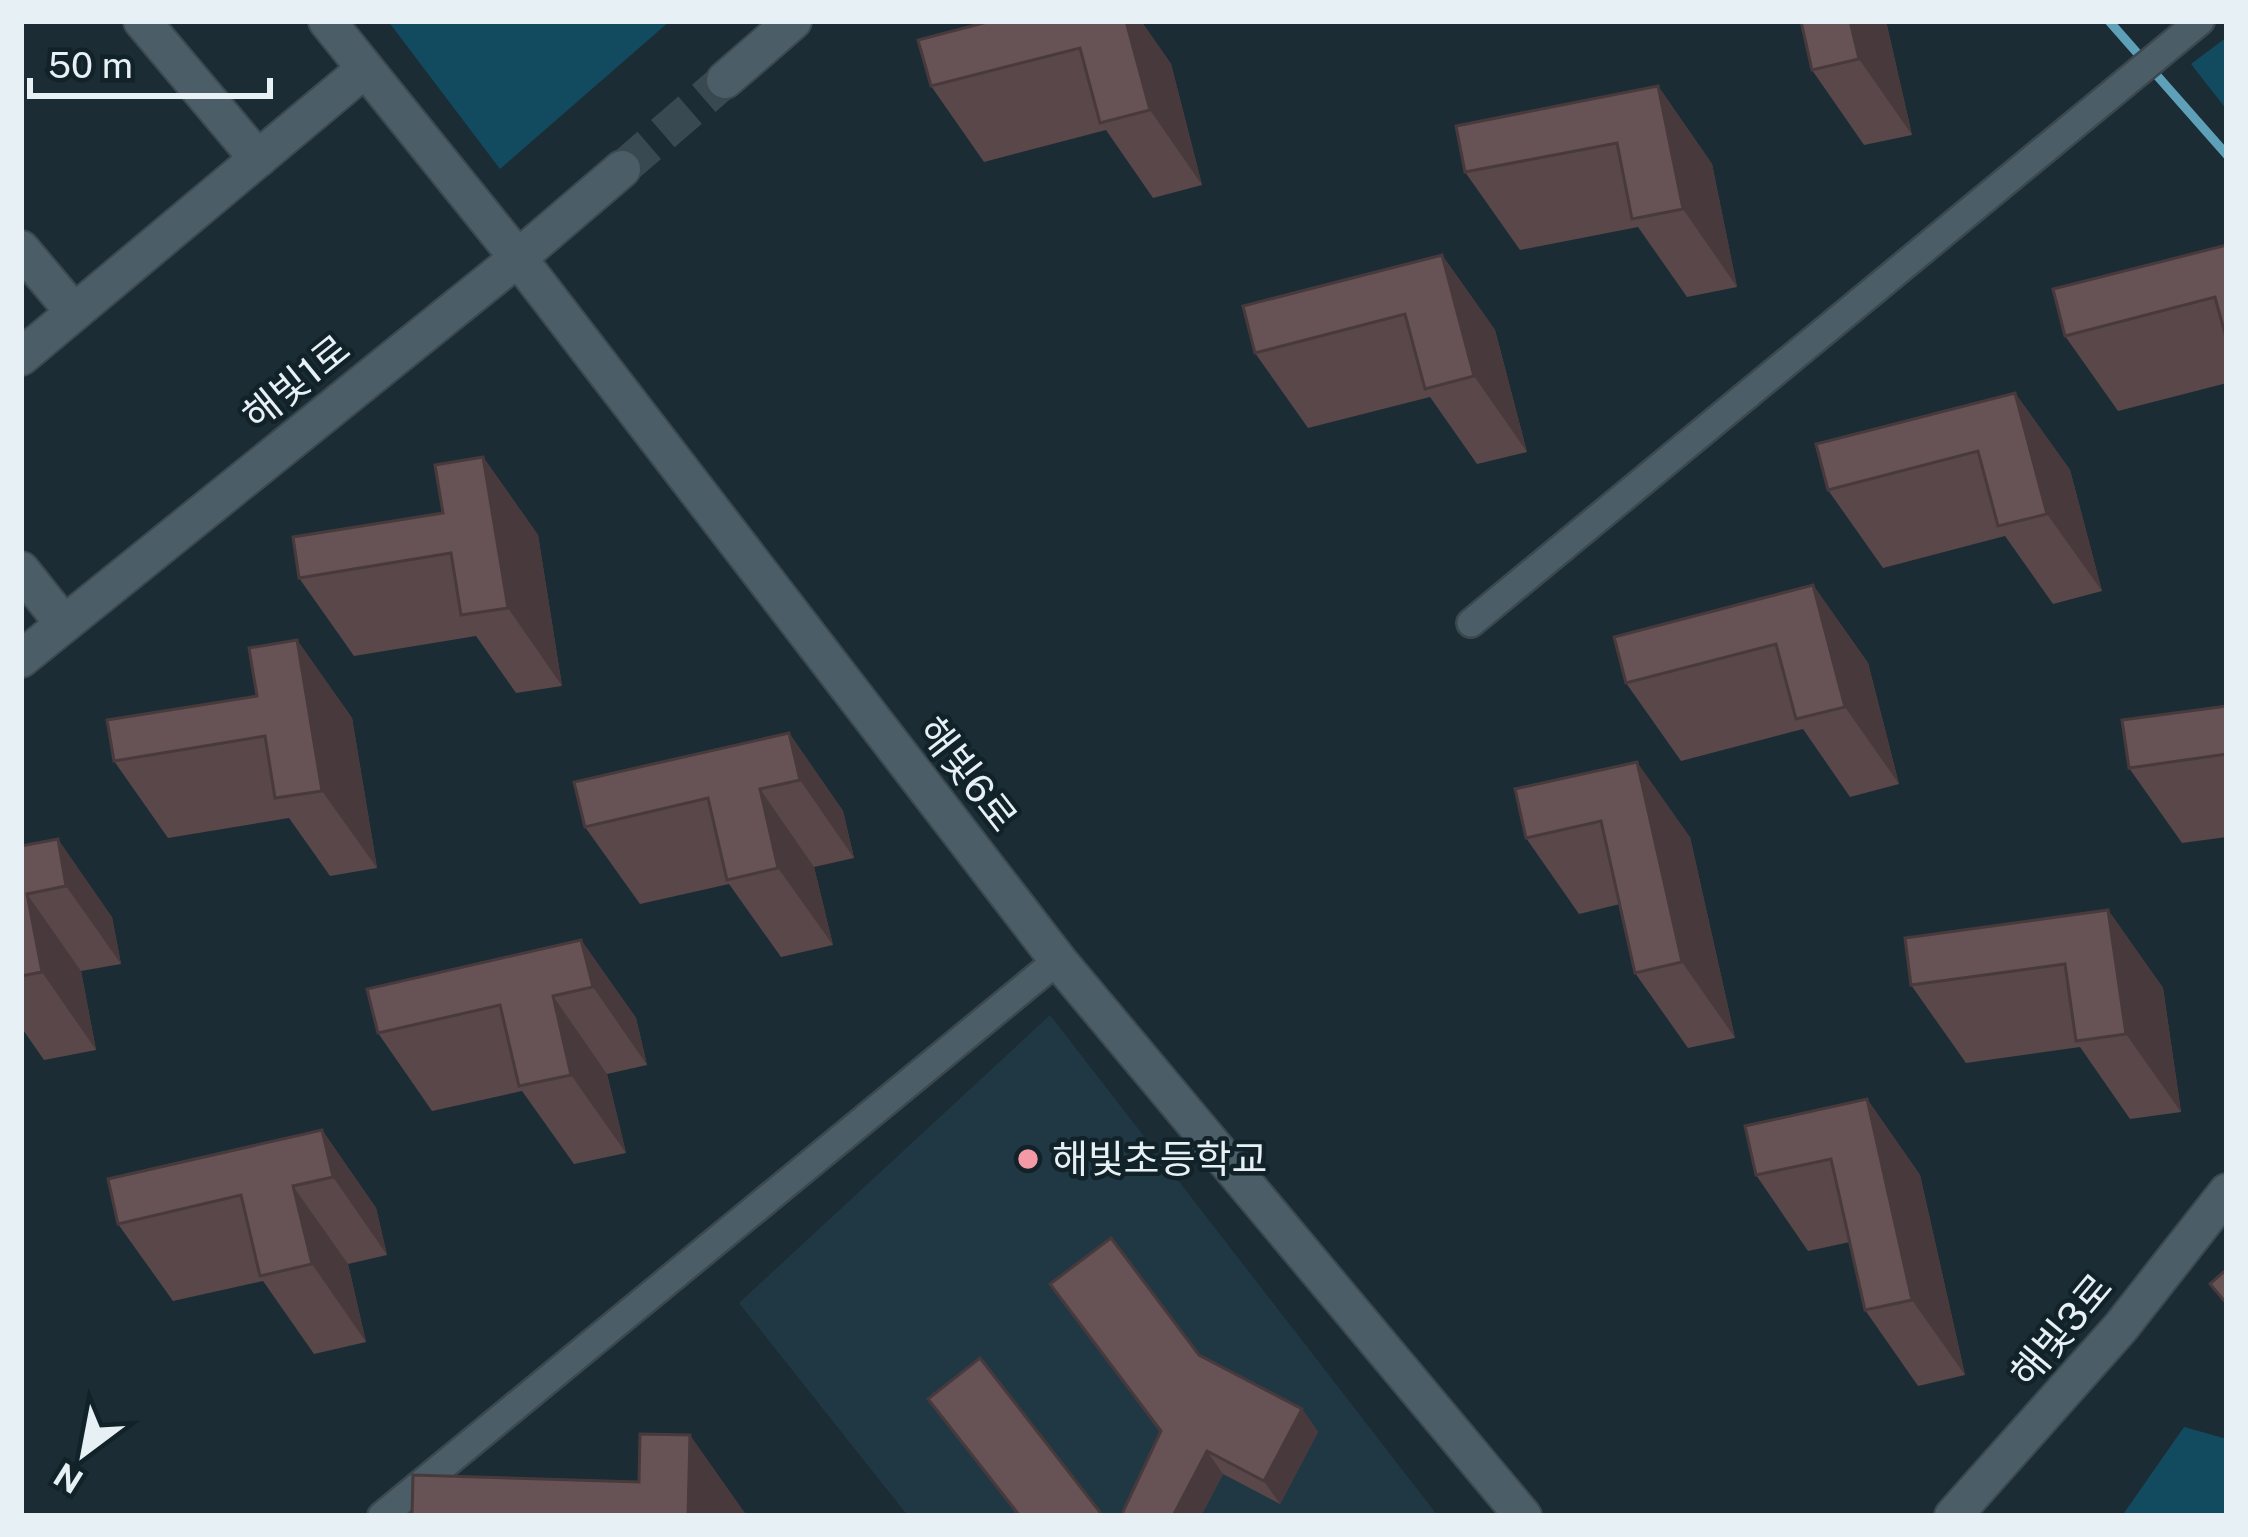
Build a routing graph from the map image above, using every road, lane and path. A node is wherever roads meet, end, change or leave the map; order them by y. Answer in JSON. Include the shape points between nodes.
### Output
{"nodes":[{"id":1,"x":142,"y":21,"type":"edge"},
{"id":2,"x":327,"y":21,"type":"edge"},
{"id":3,"x":794,"y":21,"type":"edge"},
{"id":4,"x":2200,"y":21,"type":"edge"},
{"id":5,"x":365,"y":69,"type":"junction"},
{"id":6,"x":725,"y":80,"type":"tunnel mouth"},
{"id":7,"x":258,"y":159,"type":"junction"},
{"id":8,"x":622,"y":169,"type":"tunnel mouth"},
{"id":9,"x":21,"y":249,"type":"edge"},
{"id":10,"x":518,"y":257,"type":"junction"},
{"id":11,"x":74,"y":312,"type":"junction"},
{"id":12,"x":21,"y":357,"type":"edge"},
{"id":13,"x":21,"y":570,"type":"edge"},
{"id":14,"x":64,"y":623,"type":"junction"},
{"id":15,"x":1471,"y":623,"type":"dead end"},
{"id":16,"x":21,"y":658,"type":"edge"},
{"id":17,"x":1058,"y":960,"type":"junction"},
{"id":18,"x":2227,"y":1192,"type":"edge"},
{"id":19,"x":382,"y":1516,"type":"edge"},
{"id":20,"x":1523,"y":1516,"type":"edge"},
{"id":21,"x":1953,"y":1516,"type":"edge"}],
"edges":[{"from":1,"to":7,"type":"street"},
{"from":2,"to":5,"type":"street","name":"해빛6로"},
{"from":3,"to":6,"type":"street"},
{"from":4,"to":15,"type":"street"},
{"from":5,"to":7,"type":"street"},
{"from":5,"to":10,"type":"street","name":"해빛6로"},
{"from":7,"to":11,"type":"street"},
{"from":8,"to":10,"type":"street","name":"해빛1로"},
{"from":9,"to":11,"type":"street"},
{"from":10,"to":14,"type":"street","name":"해빛1로"},
{"from":10,"to":17,"type":"street","name":"해빛6로"},
{"from":11,"to":12,"type":"street"},
{"from":13,"to":14,"type":"street"},
{"from":14,"to":16,"type":"street","name":"해빛1로"},
{"from":17,"to":19,"type":"street"},
{"from":17,"to":20,"type":"street","name":"해빛6로"},
{"from":18,"to":21,"type":"street","name":"해빛3로","via":[[2122,1327]]}]}
